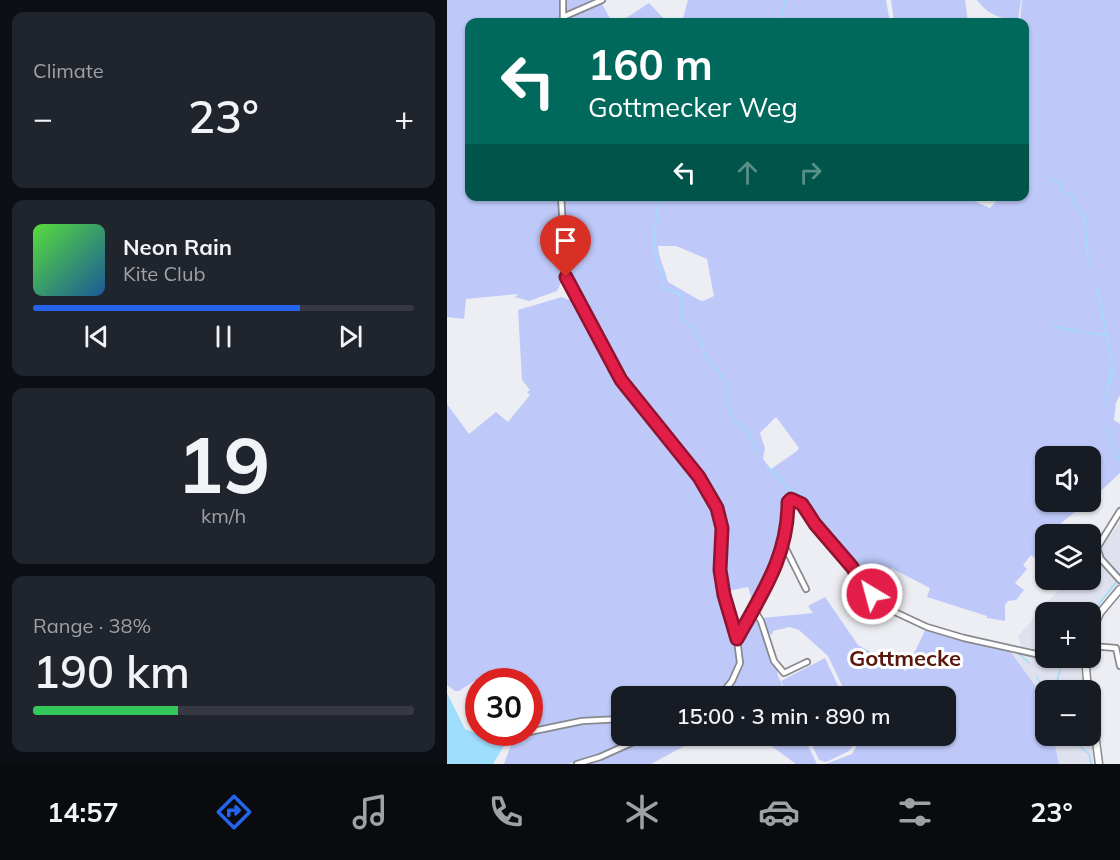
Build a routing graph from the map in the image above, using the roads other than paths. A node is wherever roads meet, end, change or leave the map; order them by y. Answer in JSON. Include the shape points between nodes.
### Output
{"nodes":[{"id":1,"x":563,"y":0,"type":"edge"},
{"id":2,"x":602,"y":0,"type":"edge"},
{"id":3,"x":563,"y":18,"type":"edge"},
{"id":4,"x":567,"y":18,"type":"edge"},
{"id":5,"x":561,"y":201,"type":"edge"},
{"id":6,"x":1120,"y":511,"type":"edge"},
{"id":7,"x":784,"y":545,"type":"junction"},
{"id":8,"x":1118,"y":578,"type":"edge"},
{"id":9,"x":806,"y":589,"type":"dead end"},
{"id":10,"x":1120,"y":589,"type":"edge"},
{"id":11,"x":753,"y":608,"type":"junction"},
{"id":12,"x":1101,"y":612,"type":"edge"},
{"id":13,"x":737,"y":639,"type":"junction"},
{"id":14,"x":1101,"y":647,"type":"edge"},
{"id":15,"x":1035,"y":654,"type":"edge"},
{"id":16,"x":807,"y":662,"type":"dead end"},
{"id":17,"x":1120,"y":666,"type":"edge"},
{"id":18,"x":728,"y":686,"type":"edge"},
{"id":19,"x":611,"y":720,"type":"edge"},
{"id":20,"x":543,"y":729,"type":"edge"},
{"id":21,"x":624,"y":746,"type":"edge"},
{"id":22,"x":1097,"y":746,"type":"edge"},
{"id":23,"x":577,"y":764,"type":"edge"},
{"id":24,"x":1099,"y":764,"type":"edge"}],
"edges":[{"from":1,"to":3,"type":"street"},
{"from":2,"to":4,"type":"street"},
{"from":5,"to":13,"type":"street","via":[[566,277],[571,287],[621,380],[699,477],[717,508],[722,528],[720,570]]},
{"from":6,"to":8,"type":"street","via":[[1097,548],[1101,559]]},
{"from":7,"to":9,"type":"street"},
{"from":7,"to":11,"type":"street"},
{"from":7,"to":15,"type":"street","via":[[791,499],[802,504],[864,587],[897,613],[964,638]]},
{"from":10,"to":12,"type":"main road"},
{"from":11,"to":13,"type":"street"},
{"from":11,"to":16,"type":"street","via":[[774,661],[784,673]]},
{"from":13,"to":18,"type":"street","via":[[740,663]]},
{"from":14,"to":17,"type":"street","via":[[1116,648]]},
{"from":19,"to":20,"type":"street"},
{"from":21,"to":23,"type":"street"},
{"from":22,"to":24,"type":"main road"}]}
